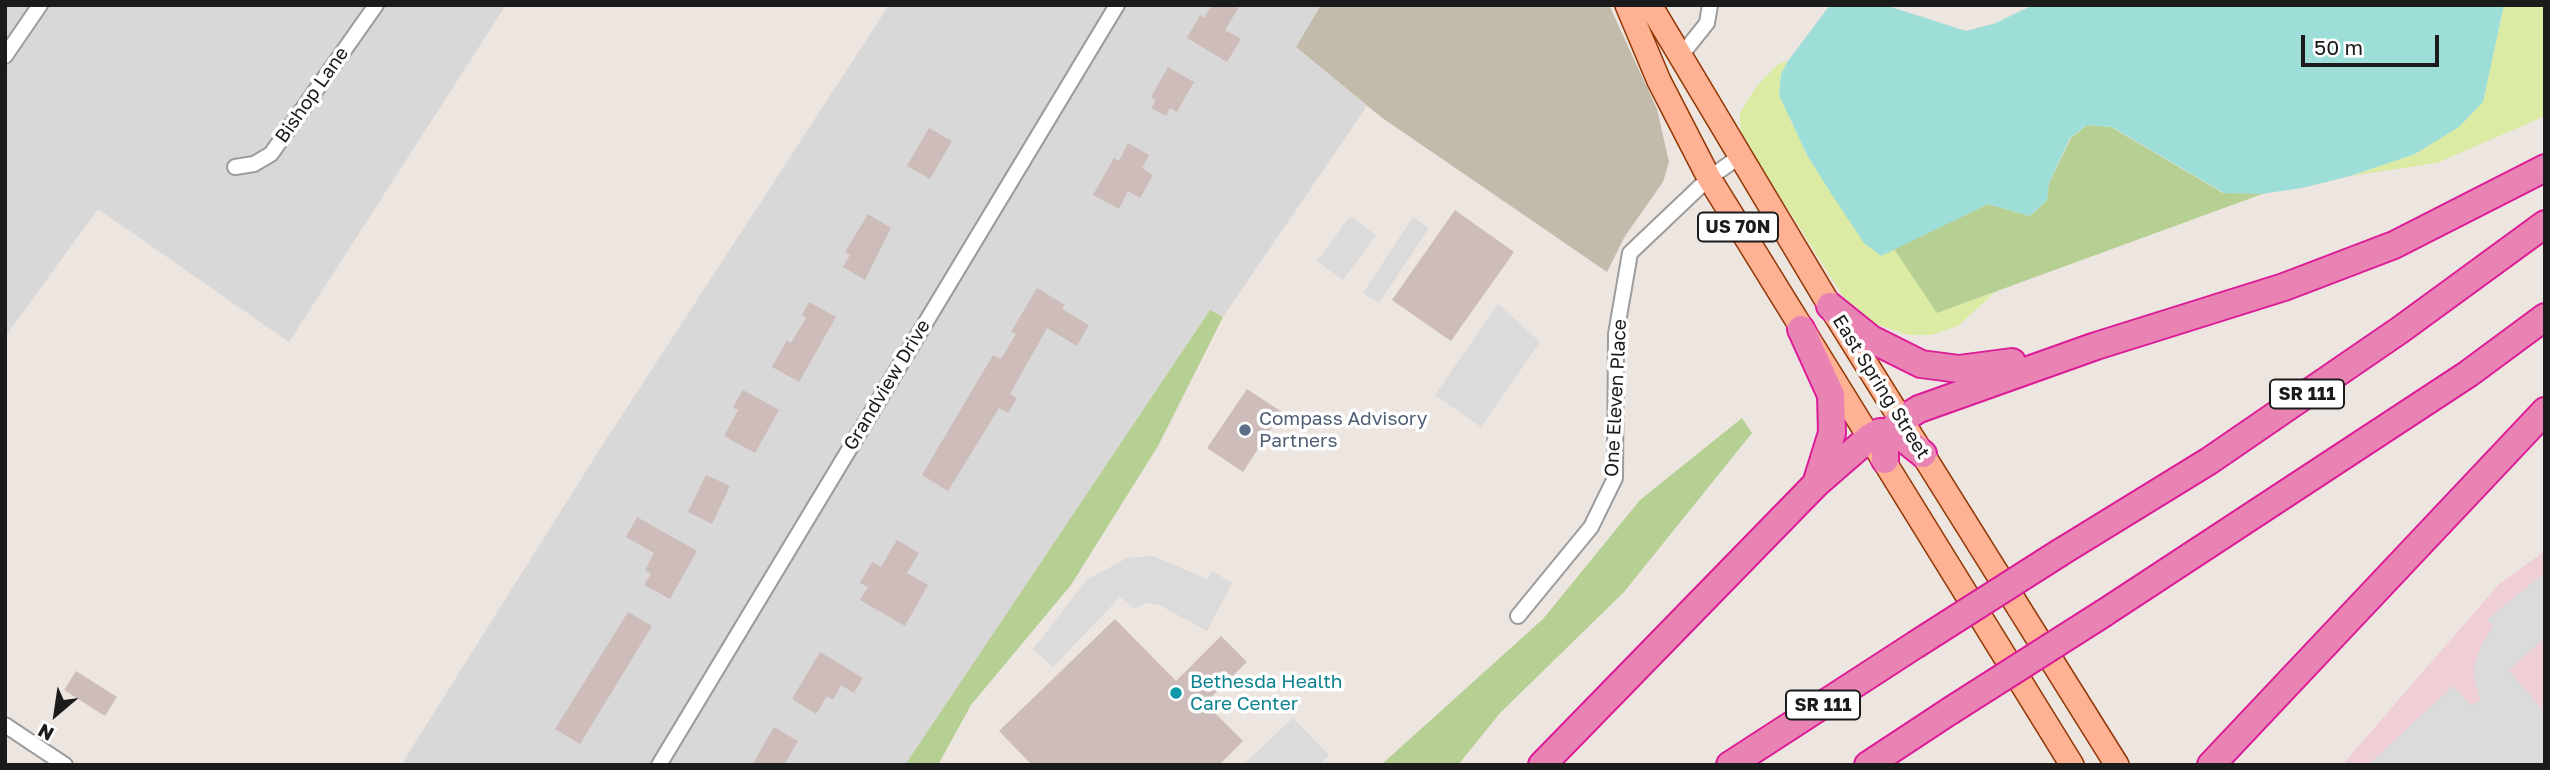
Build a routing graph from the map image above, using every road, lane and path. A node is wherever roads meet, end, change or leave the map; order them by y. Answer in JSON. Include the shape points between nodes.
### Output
{"nodes":[{"id":1,"x":40,"y":5,"type":"edge"},
{"id":2,"x":376,"y":5,"type":"edge"},
{"id":3,"x":1116,"y":5,"type":"edge"},
{"id":4,"x":1627,"y":5,"type":"edge"},
{"id":5,"x":1650,"y":5,"type":"edge"},
{"id":6,"x":1710,"y":5,"type":"edge"},
{"id":7,"x":5,"y":55,"type":"edge"},
{"id":8,"x":1679,"y":58,"type":"junction"},
{"id":9,"x":1739,"y":158,"type":"junction"},
{"id":10,"x":235,"y":167,"type":"dead end"},
{"id":11,"x":2545,"y":168,"type":"edge"},
{"id":12,"x":1709,"y":178,"type":"junction"},
{"id":13,"x":2545,"y":224,"type":"edge"},
{"id":14,"x":1830,"y":306,"type":"junction"},
{"id":15,"x":2545,"y":317,"type":"edge"},
{"id":16,"x":1801,"y":329,"type":"junction"},
{"id":17,"x":2096,"y":346,"type":"junction"},
{"id":18,"x":2545,"y":411,"type":"edge"},
{"id":19,"x":1888,"y":430,"type":"junction"},
{"id":20,"x":1923,"y":454,"type":"joint"},
{"id":21,"x":1885,"y":460,"type":"joint"},
{"id":22,"x":1816,"y":484,"type":"junction"},
{"id":23,"x":1518,"y":616,"type":"dead end"},
{"id":24,"x":5,"y":725,"type":"edge"},
{"id":25,"x":65,"y":765,"type":"edge"},
{"id":26,"x":659,"y":765,"type":"edge"},
{"id":27,"x":1542,"y":765,"type":"edge"},
{"id":28,"x":1730,"y":765,"type":"edge"},
{"id":29,"x":1868,"y":765,"type":"edge"},
{"id":30,"x":2072,"y":765,"type":"edge"},
{"id":31,"x":2118,"y":765,"type":"edge"},
{"id":32,"x":2211,"y":765,"type":"edge"}],
"edges":[{"from":1,"to":7,"type":"street"},
{"from":2,"to":10,"type":"street","name":"Bishop Lane","via":[[271,154],[254,164]]},
{"from":3,"to":26,"type":"street","name":"Grandview Drive"},
{"from":4,"to":12,"type":"main road","name":"East Spring Street","number":"US 70N"},
{"from":5,"to":8,"type":"main road","name":"East Spring Street","number":"US 70N"},
{"from":6,"to":8,"type":"street","via":[[1707,23]]},
{"from":8,"to":9,"type":"main road","name":"East Spring Street","number":"US 70N"},
{"from":9,"to":12,"type":"street","name":"One Eleven Place"},
{"from":9,"to":14,"type":"main road","name":"East Spring Street","number":"US 70N"},
{"from":11,"to":17,"type":"highway","via":[[2394,245],[2284,286]]},
{"from":12,"to":16,"type":"main road","name":"East Spring Street","number":"US 70N"},
{"from":12,"to":23,"type":"street","name":"One Eleven Place","via":[[1630,253],[1616,334],[1615,478],[1591,527]]},
{"from":13,"to":28,"type":"highway","number":"SR 111","bridge":true,"via":[[2220,453]]},
{"from":14,"to":17,"type":"highway","via":[[1895,353],[1939,368],[1982,368]]},
{"from":14,"to":19,"type":"main road","name":"East Spring Street","number":"US 70N"},
{"from":15,"to":29,"type":"highway","bridge":true,"via":[[2468,374]]},
{"from":16,"to":19,"type":"main road","name":"East Spring Street","number":"US 70N"},
{"from":16,"to":22,"type":"highway","via":[[1831,395],[1832,433]]},
{"from":17,"to":19,"type":"highway","via":[[1919,409]]},
{"from":18,"to":32,"type":"highway"},
{"from":19,"to":20,"type":"highway"},
{"from":19,"to":21,"type":"highway"},
{"from":19,"to":22,"type":"highway"},
{"from":20,"to":31,"type":"main road","name":"East Spring Street"},
{"from":21,"to":30,"type":"main road","name":"East Spring Street"},
{"from":22,"to":27,"type":"highway"},
{"from":24,"to":25,"type":"street"}]}
